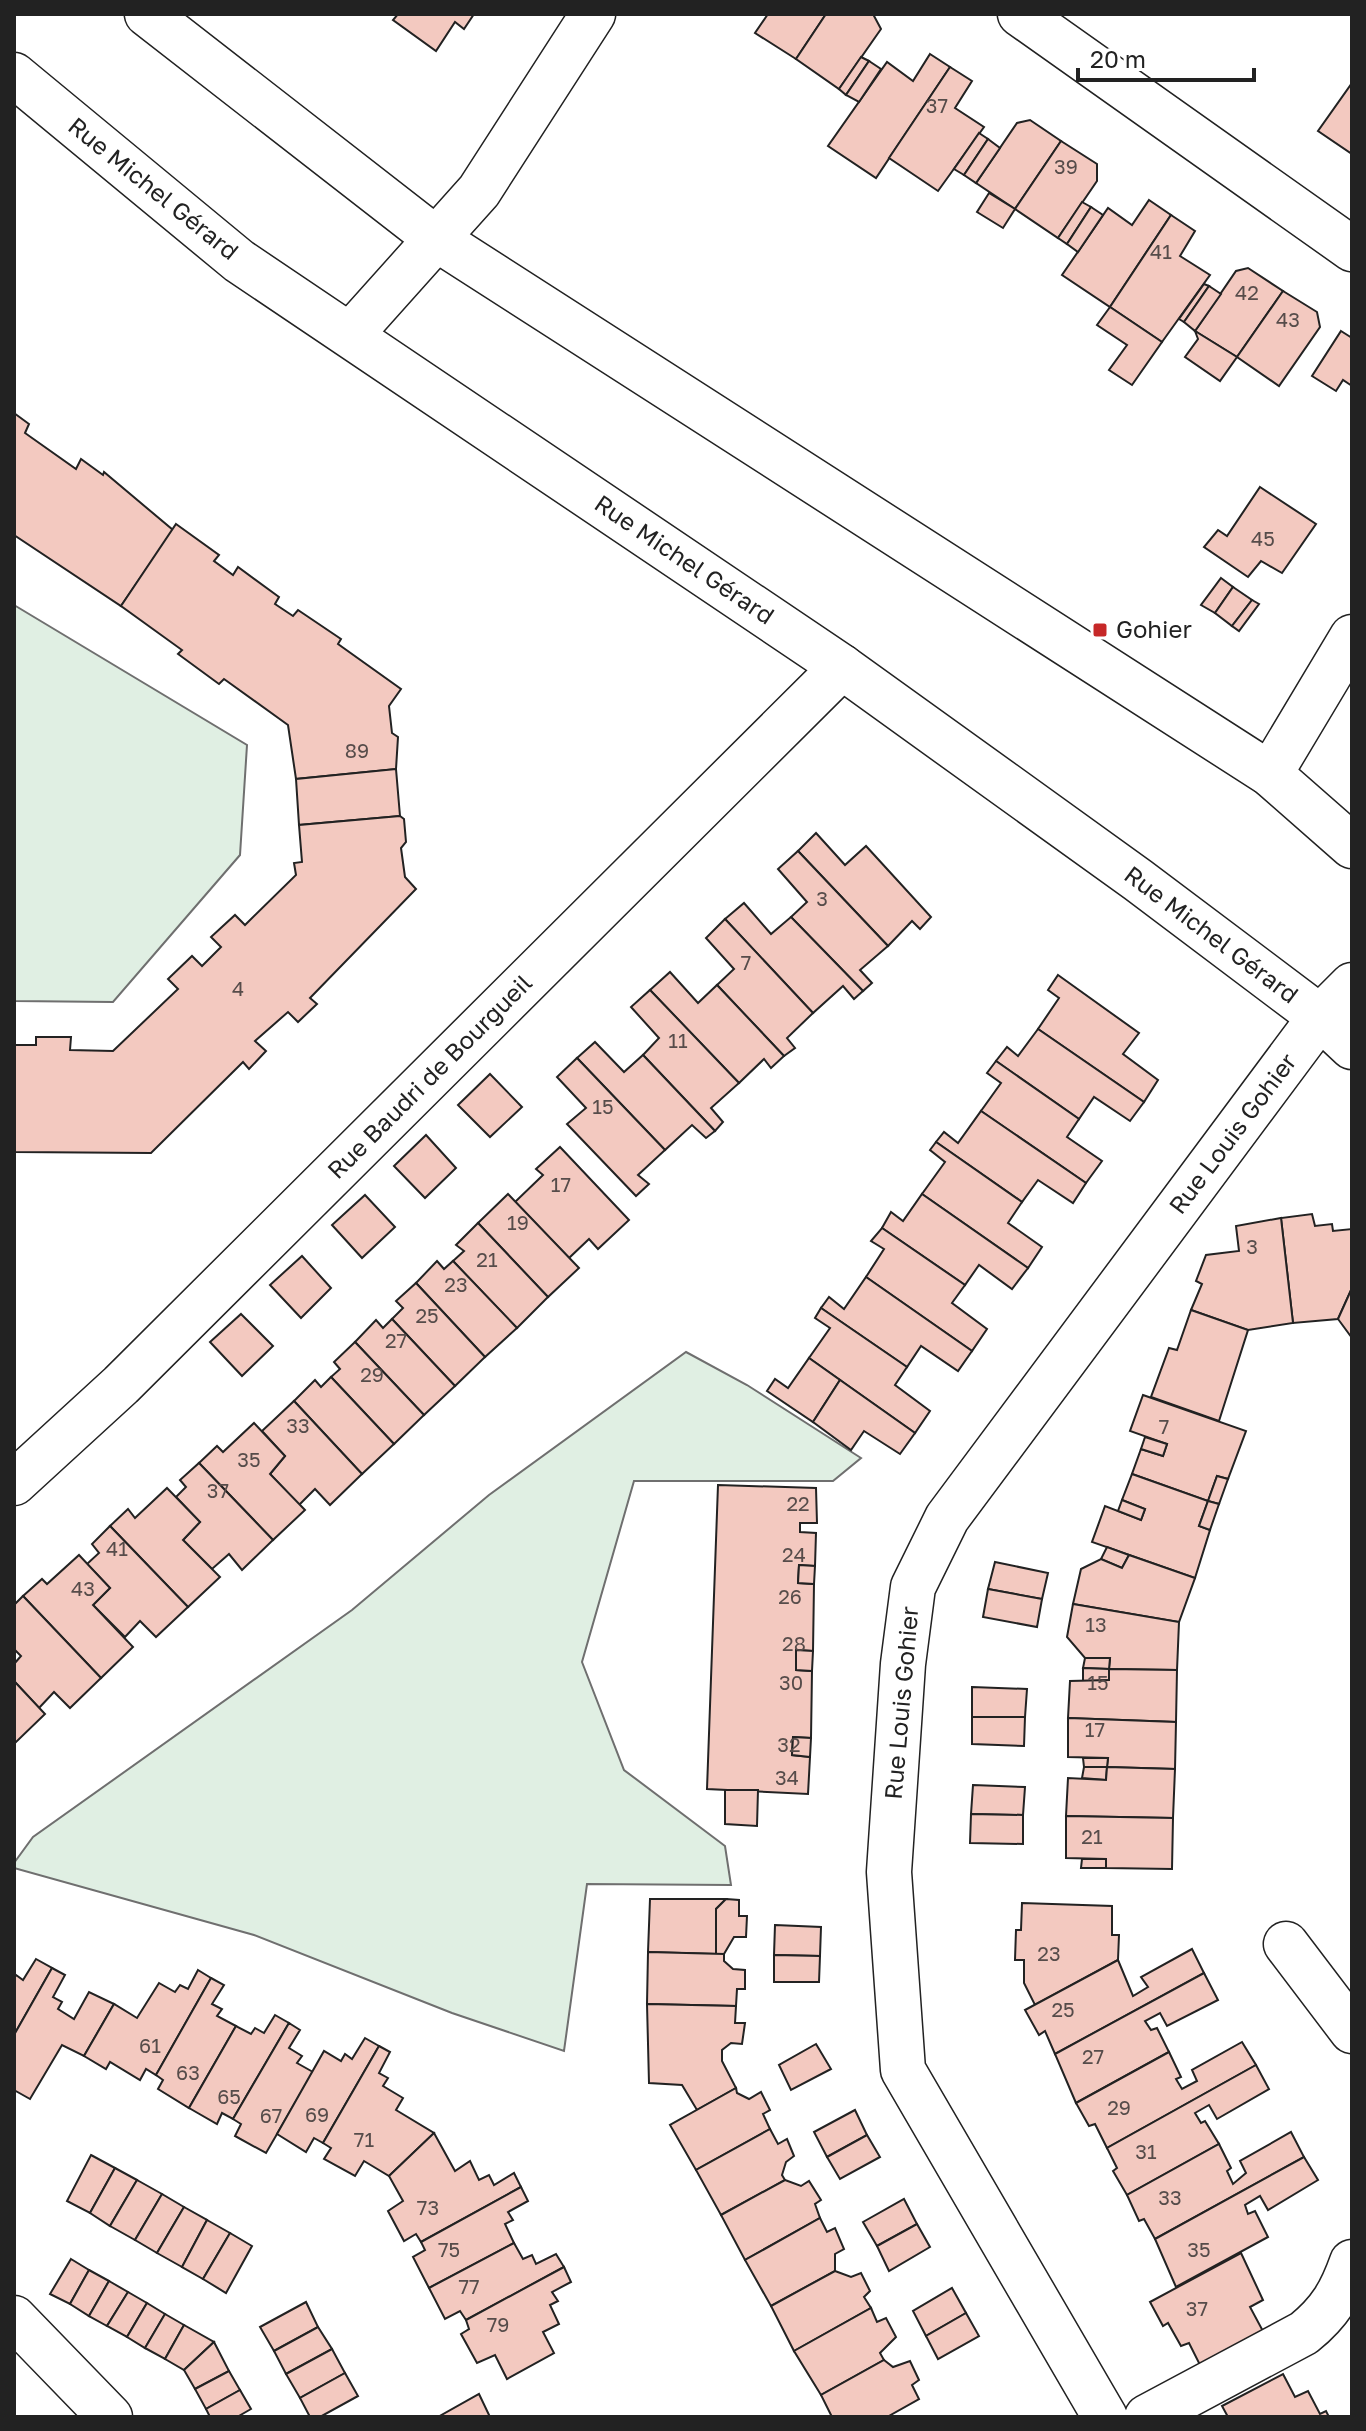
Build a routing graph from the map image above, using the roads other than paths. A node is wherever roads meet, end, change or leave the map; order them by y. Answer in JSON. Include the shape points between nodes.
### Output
{"nodes":[{"id":1,"x":147,"y":14,"type":"edge"},
{"id":2,"x":593,"y":14,"type":"edge"},
{"id":3,"x":1020,"y":14,"type":"edge"},
{"id":4,"x":14,"y":75,"type":"edge"},
{"id":5,"x":435,"y":238,"type":"junction"},
{"id":6,"x":1352,"y":249,"type":"edge"},
{"id":7,"x":351,"y":334,"type":"junction"},
{"id":8,"x":1352,"y":637,"type":"edge"},
{"id":9,"x":842,"y":667,"type":"junction"},
{"id":10,"x":1270,"y":774,"type":"junction"},
{"id":11,"x":1352,"y":846,"type":"edge"},
{"id":12,"x":1352,"y":985,"type":"edge"},
{"id":13,"x":1320,"y":1017,"type":"junction"},
{"id":14,"x":1352,"y":1047,"type":"edge"},
{"id":15,"x":14,"y":1483,"type":"edge"},
{"id":16,"x":1286,"y":1944,"type":"dead end"},
{"id":17,"x":1352,"y":2031,"type":"edge"},
{"id":18,"x":1352,"y":2262,"type":"edge"},
{"id":19,"x":14,"y":2318,"type":"edge"},
{"id":20,"x":110,"y":2417,"type":"edge"},
{"id":21,"x":1105,"y":2417,"type":"edge"},
{"id":22,"x":1147,"y":2417,"type":"edge"}],
"edges":[{"from":1,"to":5,"type":"street"},
{"from":2,"to":5,"type":"street","via":[[479,191]]},
{"from":3,"to":6,"type":"street"},
{"from":4,"to":7,"type":"street","name":"Rue Michel Gérard","via":[[239,261]]},
{"from":5,"to":7,"type":"street"},
{"from":5,"to":10,"type":"street"},
{"from":7,"to":9,"type":"street","name":"Rue Michel Gérard"},
{"from":8,"to":10,"type":"street"},
{"from":9,"to":13,"type":"street","name":"Rue Michel Gérard"},
{"from":9,"to":15,"type":"street","name":"Rue Baudri de Bourgueil","via":[[132,1374]]},
{"from":10,"to":11,"type":"street"},
{"from":12,"to":13,"type":"street","name":"Rue Louis Gohier"},
{"from":13,"to":14,"type":"street","name":"Rue Michel Gérard"},
{"from":13,"to":21,"type":"street","name":"Rue Louis Gohier","via":[[947,1518],[913,1587],[889,1872],[903,2070]]},
{"from":16,"to":17,"type":"street"},
{"from":18,"to":22,"type":"street","via":[[1327,2314],[1304,2333]]},
{"from":19,"to":20,"type":"street"}]}
